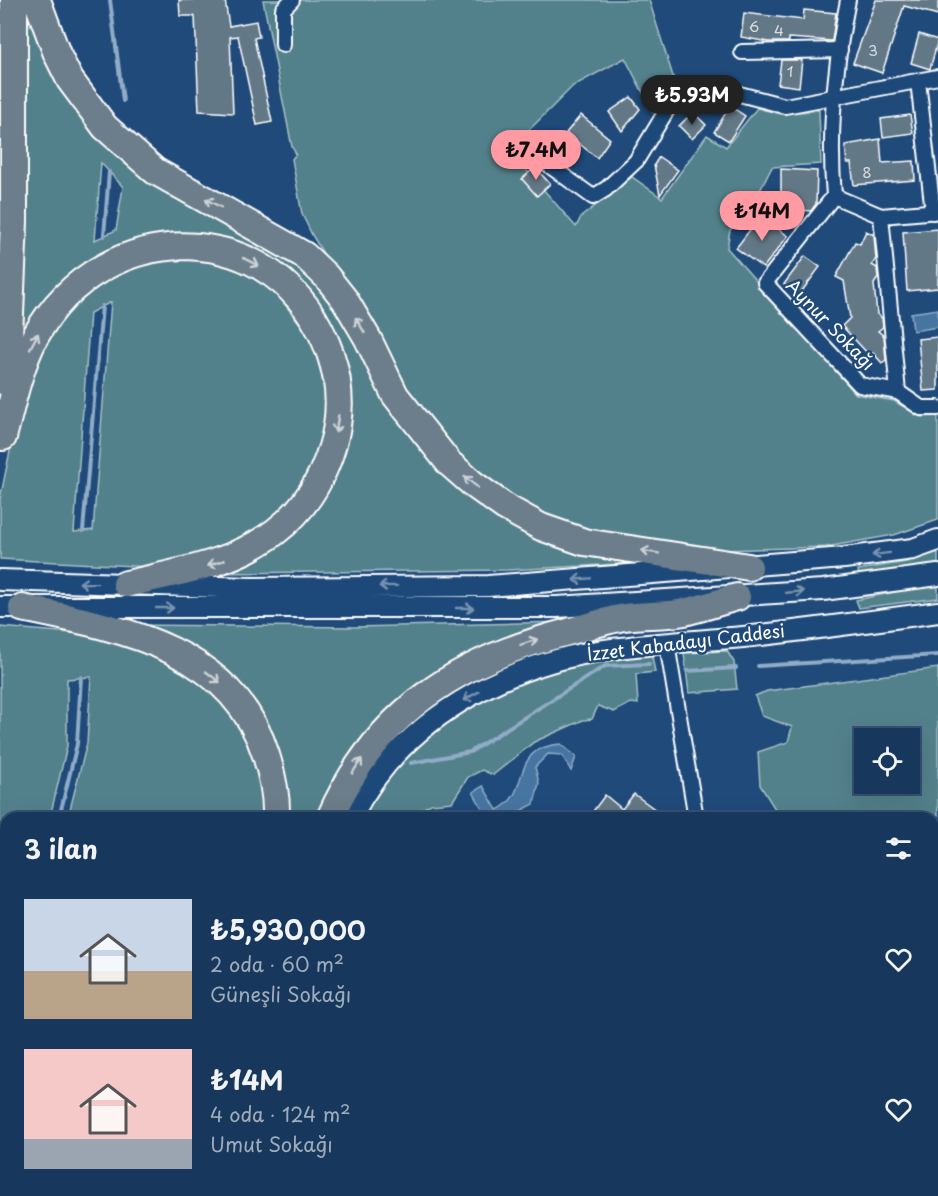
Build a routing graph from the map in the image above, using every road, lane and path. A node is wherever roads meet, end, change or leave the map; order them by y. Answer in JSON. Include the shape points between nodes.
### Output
{"nodes":[{"id":1,"x":14,"y":0,"type":"edge"},
{"id":2,"x":37,"y":0,"type":"edge"},
{"id":3,"x":292,"y":0,"type":"edge"},
{"id":4,"x":848,"y":0,"type":"edge"},
{"id":5,"x":283,"y":45,"type":"dead end"},
{"id":6,"x":840,"y":50,"type":"junction"},
{"id":7,"x":742,"y":52,"type":"dead end"},
{"id":8,"x":938,"y":77,"type":"edge"},
{"id":9,"x":918,"y":81,"type":"junction"},
{"id":10,"x":832,"y":97,"type":"junction"},
{"id":11,"x":550,"y":166,"type":"dead end"},
{"id":12,"x":834,"y":196,"type":"junction"},
{"id":13,"x":935,"y":212,"type":"edge"},
{"id":14,"x":881,"y":216,"type":"junction"},
{"id":15,"x":898,"y":392,"type":"junction"},
{"id":16,"x":938,"y":408,"type":"edge"},
{"id":17,"x":2,"y":444,"type":"edge"},
{"id":18,"x":938,"y":540,"type":"edge"},
{"id":19,"x":749,"y":567,"type":"junction"},
{"id":20,"x":938,"y":575,"type":"edge"},
{"id":21,"x":0,"y":580,"type":"edge"},
{"id":22,"x":126,"y":584,"type":"junction"},
{"id":23,"x":737,"y":597,"type":"junction"},
{"id":24,"x":11,"y":608,"type":"edge"},
{"id":25,"x":938,"y":612,"type":"edge"},
{"id":26,"x":667,"y":644,"type":"junction"},
{"id":27,"x":275,"y":812,"type":"edge"},
{"id":28,"x":333,"y":812,"type":"edge"},
{"id":29,"x":354,"y":812,"type":"edge"},
{"id":30,"x":695,"y":812,"type":"edge"}],
"edges":[{"from":1,"to":17,"type":"highway","via":[[12,320]]},
{"from":19,"to":2,"type":"highway","one_way":true,"via":[[584,542],[541,527],[473,484],[449,463],[401,404],[368,339],[326,276],[304,255],[155,171],[105,127],[66,71]]},
{"from":3,"to":5,"type":"street","via":[[283,9]]},
{"from":4,"to":6,"type":"street"},
{"from":6,"to":7,"type":"street"},
{"from":6,"to":10,"type":"street"},
{"from":8,"to":9,"type":"street"},
{"from":9,"to":10,"type":"street"},
{"from":9,"to":13,"type":"street"},
{"from":10,"to":11,"type":"street","via":[[785,106],[728,91],[696,91],[673,100],[636,161],[593,197]]},
{"from":10,"to":12,"type":"street","via":[[830,159]]},
{"from":12,"to":14,"type":"street"},
{"from":12,"to":15,"type":"street","name":"Aynur Sokağı","via":[[765,284],[860,385]]},
{"from":13,"to":14,"type":"street"},
{"from":14,"to":15,"type":"street"},
{"from":15,"to":16,"type":"street","name":"Aynur Sokağı","via":[[921,408]]},
{"from":17,"to":22,"type":"highway","one_way":true,"via":[[24,360],[47,319],[78,284],[115,260],[161,248],[223,251],[260,267],[296,296],[322,333],[339,394],[328,461],[309,497],[275,532],[216,564]]},
{"from":18,"to":19,"type":"main road","one_way":true,"via":[[892,552]]},
{"from":19,"to":22,"type":"main road","one_way":true,"via":[[488,586],[251,588]]},
{"from":23,"to":20,"type":"main road","one_way":true},
{"from":22,"to":21,"type":"main road","one_way":true},
{"from":24,"to":23,"type":"main road","one_way":true,"via":[[557,608]]},
{"from":28,"to":23,"type":"highway","one_way":true,"via":[[356,766],[404,711],[483,659],[529,641],[625,617],[682,613]]},
{"from":24,"to":27,"type":"highway","one_way":true,"via":[[93,623],[160,644],[188,657],[220,681],[243,707],[260,736],[271,771]]},
{"from":25,"to":26,"type":"main road","name":"İzzet Kabadayı Caddesi"},
{"from":26,"to":29,"type":"main road","name":"İzzet Kabadayı Caddesi","one_way":true,"via":[[561,658],[498,681],[442,713],[393,755],[370,782]]},
{"from":26,"to":30,"type":"street"}]}
